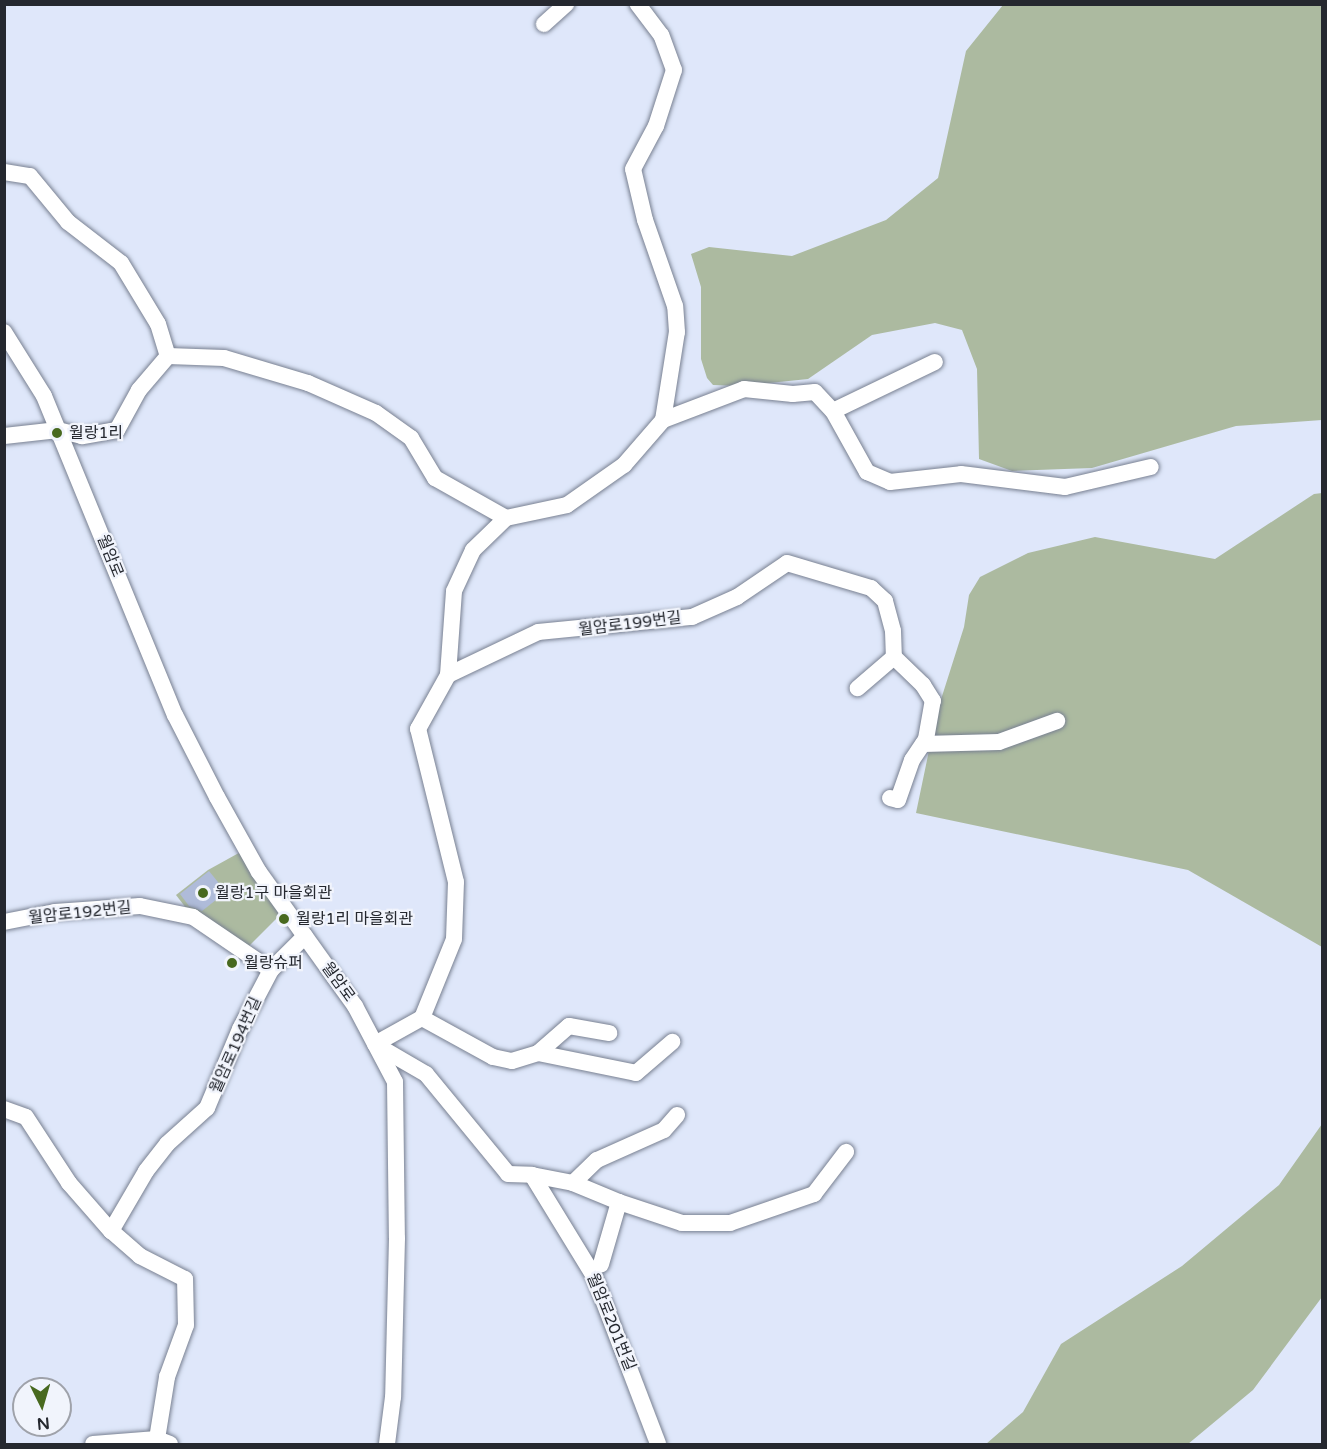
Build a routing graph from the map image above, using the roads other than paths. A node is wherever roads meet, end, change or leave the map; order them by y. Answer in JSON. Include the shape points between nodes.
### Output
{"nodes":[{"id":1,"x":566,"y":4,"type":"edge"},
{"id":2,"x":638,"y":4,"type":"edge"},
{"id":3,"x":544,"y":24,"type":"dead end"},
{"id":4,"x":4,"y":172,"type":"edge"},
{"id":5,"x":4,"y":332,"type":"edge"},
{"id":6,"x":168,"y":356,"type":"junction"},
{"id":7,"x":935,"y":362,"type":"dead end"},
{"id":8,"x":833,"y":411,"type":"junction"},
{"id":9,"x":663,"y":420,"type":"junction"},
{"id":10,"x":58,"y":430,"type":"junction"},
{"id":11,"x":4,"y":436,"type":"edge"},
{"id":12,"x":1150,"y":467,"type":"dead end"},
{"id":13,"x":506,"y":518,"type":"junction"},
{"id":14,"x":894,"y":657,"type":"junction"},
{"id":15,"x":448,"y":675,"type":"junction"},
{"id":16,"x":858,"y":687,"type":"dead end"},
{"id":17,"x":1058,"y":721,"type":"dead end"},
{"id":18,"x":923,"y":744,"type":"junction"},
{"id":19,"x":890,"y":798,"type":"dead end"},
{"id":20,"x":4,"y":922,"type":"edge"},
{"id":21,"x":305,"y":936,"type":"junction"},
{"id":22,"x":271,"y":970,"type":"junction"},
{"id":23,"x":422,"y":1018,"type":"junction"},
{"id":24,"x":609,"y":1033,"type":"dead end"},
{"id":25,"x":672,"y":1042,"type":"dead end"},
{"id":26,"x":375,"y":1044,"type":"junction"},
{"id":27,"x":538,"y":1053,"type":"junction"},
{"id":28,"x":4,"y":1108,"type":"edge"},
{"id":29,"x":677,"y":1115,"type":"dead end"},
{"id":30,"x":846,"y":1152,"type":"dead end"},
{"id":31,"x":532,"y":1175,"type":"junction"},
{"id":32,"x":573,"y":1183,"type":"junction"},
{"id":33,"x":619,"y":1202,"type":"junction"},
{"id":34,"x":111,"y":1231,"type":"junction"},
{"id":35,"x":601,"y":1264,"type":"dead end"},
{"id":36,"x":163,"y":1442,"type":"edge"},
{"id":37,"x":93,"y":1444,"type":"edge"},
{"id":38,"x":387,"y":1444,"type":"edge"},
{"id":39,"x":658,"y":1444,"type":"edge"}],
"edges":[{"from":1,"to":3,"type":"street"},
{"from":2,"to":9,"type":"street","via":[[661,35],[674,70],[656,126],[633,169],[645,220],[675,306],[677,332]]},
{"from":4,"to":6,"type":"street","via":[[30,176],[68,222],[121,264],[158,324]]},
{"from":5,"to":10,"type":"street","name":"월암로","via":[[44,396]]},
{"from":6,"to":10,"type":"street","via":[[140,390],[117,430],[82,436]]},
{"from":6,"to":13,"type":"street","via":[[224,358],[308,383],[376,413],[411,438],[435,478]]},
{"from":7,"to":8,"type":"street"},
{"from":8,"to":9,"type":"street","via":[[815,392],[744,389]]},
{"from":8,"to":12,"type":"street","via":[[867,472],[890,482],[961,474],[1065,487]]},
{"from":9,"to":13,"type":"street","via":[[624,465],[567,505]]},
{"from":10,"to":11,"type":"street"},
{"from":10,"to":21,"type":"street","name":"월암로","via":[[175,715],[259,872]]},
{"from":13,"to":15,"type":"street","via":[[473,550],[454,591]]},
{"from":14,"to":15,"type":"street","name":"월암로199번길","via":[[893,631],[885,601],[872,588],[787,562],[737,597],[692,617],[538,632]]},
{"from":14,"to":16,"type":"street"},
{"from":14,"to":18,"type":"street","via":[[923,685],[933,701]]},
{"from":15,"to":23,"type":"street","via":[[418,729],[456,882],[454,939]]},
{"from":17,"to":18,"type":"street","via":[[999,742]]},
{"from":18,"to":19,"type":"street","via":[[912,760],[898,800]]},
{"from":20,"to":22,"type":"street","name":"월암로192번길","via":[[56,912],[140,906],[193,917]]},
{"from":21,"to":22,"type":"street"},
{"from":21,"to":26,"type":"street","name":"월암로","via":[[355,1006]]},
{"from":22,"to":34,"type":"street","name":"월암로194번길","via":[[240,1029],[207,1108],[153,1162]]},
{"from":23,"to":26,"type":"street"},
{"from":23,"to":27,"type":"street","via":[[493,1057],[513,1061]]},
{"from":24,"to":27,"type":"street","via":[[569,1026]]},
{"from":25,"to":27,"type":"street","via":[[636,1073]]},
{"from":26,"to":31,"type":"street","via":[[426,1074],[508,1174]]},
{"from":26,"to":38,"type":"street","name":"월암로","via":[[395,1082],[398,1238],[393,1397]]},
{"from":28,"to":34,"type":"street","via":[[26,1117],[69,1183]]},
{"from":29,"to":32,"type":"street","via":[[664,1130],[597,1160]]},
{"from":30,"to":33,"type":"street","via":[[814,1194],[729,1223],[682,1223]]},
{"from":31,"to":32,"type":"street"},
{"from":31,"to":39,"type":"street","name":"월암로201번길","via":[[594,1276]]},
{"from":32,"to":33,"type":"street"},
{"from":33,"to":35,"type":"street","name":"월암로201번길"},
{"from":34,"to":36,"type":"street","via":[[140,1256],[185,1279],[186,1325],[167,1377]]},
{"from":36,"to":37,"type":"street"}]}
